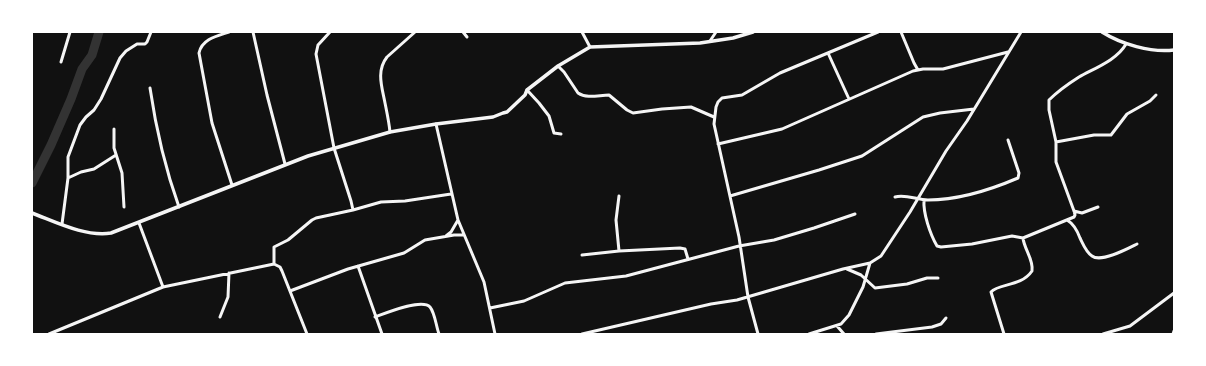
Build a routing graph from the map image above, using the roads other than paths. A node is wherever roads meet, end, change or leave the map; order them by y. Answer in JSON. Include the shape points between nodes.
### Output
{"nodes":[{"id":1,"x":70,"y":32,"type":"edge"},
{"id":2,"x":151,"y":32,"type":"edge"},
{"id":3,"x":229,"y":32,"type":"edge"},
{"id":4,"x":253,"y":32,"type":"edge"},
{"id":5,"x":330,"y":32,"type":"edge"},
{"id":6,"x":415,"y":32,"type":"edge"},
{"id":7,"x":463,"y":32,"type":"edge"},
{"id":8,"x":582,"y":32,"type":"edge"},
{"id":9,"x":716,"y":32,"type":"edge"},
{"id":10,"x":753,"y":32,"type":"edge"},
{"id":11,"x":878,"y":32,"type":"edge"},
{"id":12,"x":901,"y":32,"type":"edge"},
{"id":13,"x":1021,"y":32,"type":"edge"},
{"id":14,"x":1102,"y":32,"type":"edge"},
{"id":15,"x":467,"y":37,"type":"dead end"},
{"id":16,"x":710,"y":41,"type":"junction"},
{"id":17,"x":1126,"y":44,"type":"junction"},
{"id":18,"x":590,"y":47,"type":"junction"},
{"id":19,"x":1174,"y":50,"type":"edge"},
{"id":20,"x":1008,"y":52,"type":"junction"},
{"id":21,"x":828,"y":53,"type":"junction"},
{"id":22,"x":61,"y":62,"type":"dead end"},
{"id":23,"x":558,"y":66,"type":"junction"},
{"id":24,"x":918,"y":70,"type":"junction"},
{"id":25,"x":150,"y":88,"type":"dead end"},
{"id":26,"x":527,"y":90,"type":"junction"},
{"id":27,"x":1156,"y":95,"type":"dead end"},
{"id":28,"x":849,"y":99,"type":"junction"},
{"id":29,"x":974,"y":108,"type":"junction"},
{"id":30,"x":714,"y":117,"type":"junction"},
{"id":31,"x":436,"y":124,"type":"junction"},
{"id":32,"x":114,"y":129,"type":"dead end"},
{"id":33,"x":390,"y":132,"type":"junction"},
{"id":34,"x":561,"y":134,"type":"dead end"},
{"id":35,"x":1008,"y":140,"type":"dead end"},
{"id":36,"x":1056,"y":142,"type":"junction"},
{"id":37,"x":718,"y":144,"type":"junction"},
{"id":38,"x":334,"y":148,"type":"junction"},
{"id":39,"x":116,"y":155,"type":"junction"},
{"id":40,"x":284,"y":164,"type":"junction"},
{"id":41,"x":68,"y":178,"type":"junction"},
{"id":42,"x":232,"y":184,"type":"junction"},
{"id":43,"x":451,"y":194,"type":"junction"},
{"id":44,"x":619,"y":196,"type":"dead end"},
{"id":45,"x":730,"y":196,"type":"junction"},
{"id":46,"x":895,"y":197,"type":"dead end"},
{"id":47,"x":918,"y":198,"type":"junction"},
{"id":48,"x":924,"y":200,"type":"junction"},
{"id":49,"x":124,"y":207,"type":"dead end"},
{"id":50,"x":180,"y":207,"type":"junction"},
{"id":51,"x":1098,"y":207,"type":"dead end"},
{"id":52,"x":353,"y":210,"type":"junction"},
{"id":53,"x":1074,"y":211,"type":"junction"},
{"id":54,"x":32,"y":213,"type":"edge"},
{"id":55,"x":855,"y":214,"type":"dead end"},
{"id":56,"x":458,"y":220,"type":"junction"},
{"id":57,"x":1067,"y":220,"type":"junction"},
{"id":58,"x":139,"y":223,"type":"junction"},
{"id":59,"x":62,"y":224,"type":"junction"},
{"id":60,"x":464,"y":235,"type":"junction"},
{"id":61,"x":444,"y":237,"type":"junction"},
{"id":62,"x":1023,"y":238,"type":"junction"},
{"id":63,"x":1137,"y":244,"type":"dead end"},
{"id":64,"x":739,"y":246,"type":"junction"},
{"id":65,"x":619,"y":251,"type":"junction"},
{"id":66,"x":582,"y":255,"type":"dead end"},
{"id":67,"x":688,"y":259,"type":"junction"},
{"id":68,"x":870,"y":263,"type":"junction"},
{"id":69,"x":274,"y":264,"type":"junction"},
{"id":70,"x":358,"y":266,"type":"junction"},
{"id":71,"x":846,"y":269,"type":"junction"},
{"id":72,"x":229,"y":273,"type":"junction"},
{"id":73,"x":938,"y":278,"type":"dead end"},
{"id":74,"x":865,"y":279,"type":"junction"},
{"id":75,"x":163,"y":287,"type":"junction"},
{"id":76,"x":290,"y":291,"type":"junction"},
{"id":77,"x":1174,"y":293,"type":"edge"},
{"id":78,"x":748,"y":297,"type":"junction"},
{"id":79,"x":490,"y":308,"type":"junction"},
{"id":80,"x":220,"y":317,"type":"dead end"},
{"id":81,"x":376,"y":317,"type":"junction"},
{"id":82,"x":946,"y":318,"type":"dead end"},
{"id":83,"x":837,"y":326,"type":"junction"},
{"id":84,"x":840,"y":330,"type":"junction"},
{"id":85,"x":1174,"y":331,"type":"edge"},
{"id":86,"x":49,"y":334,"type":"edge"},
{"id":87,"x":307,"y":334,"type":"edge"},
{"id":88,"x":382,"y":334,"type":"edge"},
{"id":89,"x":439,"y":334,"type":"edge"},
{"id":90,"x":495,"y":334,"type":"edge"},
{"id":91,"x":582,"y":334,"type":"edge"},
{"id":92,"x":758,"y":334,"type":"edge"},
{"id":93,"x":809,"y":334,"type":"edge"},
{"id":94,"x":838,"y":334,"type":"edge"},
{"id":95,"x":844,"y":334,"type":"edge"},
{"id":96,"x":876,"y":334,"type":"edge"},
{"id":97,"x":1004,"y":334,"type":"edge"},
{"id":98,"x":1103,"y":334,"type":"edge"},
{"id":99,"x":1173,"y":334,"type":"edge"}],
"edges":[{"from":1,"to":22,"type":"street"},
{"from":2,"to":41,"type":"street","via":[[145,44],[137,44],[120,58],[101,99],[80,125],[68,157]]},
{"from":3,"to":42,"type":"street","via":[[202,44],[199,53],[212,123]]},
{"from":4,"to":40,"type":"street"},
{"from":5,"to":38,"type":"street","via":[[316,49]]},
{"from":6,"to":33,"type":"street","via":[[387,57],[381,71]]},
{"from":7,"to":15,"type":"street"},
{"from":8,"to":18,"type":"street"},
{"from":9,"to":16,"type":"street"},
{"from":10,"to":16,"type":"street"},
{"from":11,"to":21,"type":"street"},
{"from":12,"to":24,"type":"street"},
{"from":13,"to":20,"type":"street"},
{"from":14,"to":17,"type":"street"},
{"from":16,"to":18,"type":"street"},
{"from":17,"to":19,"type":"street"},
{"from":17,"to":36,"type":"street","via":[[1120,53],[1049,100]]},
{"from":18,"to":23,"type":"street"},
{"from":20,"to":24,"type":"street","via":[[943,69]]},
{"from":20,"to":29,"type":"street"},
{"from":21,"to":28,"type":"street"},
{"from":21,"to":30,"type":"street","via":[[780,73],[742,95],[722,98],[718,102]]},
{"from":23,"to":26,"type":"street"},
{"from":23,"to":30,"type":"street","via":[[581,95],[609,95],[633,113],[691,108]]},
{"from":24,"to":28,"type":"street"},
{"from":25,"to":50,"type":"street","via":[[156,131],[170,182]]},
{"from":26,"to":31,"type":"street","via":[[507,112]]},
{"from":26,"to":34,"type":"street","via":[[549,116],[554,133]]},
{"from":27,"to":36,"type":"street","via":[[1127,114],[1111,135],[1094,135]]},
{"from":28,"to":37,"type":"street","via":[[782,129]]},
{"from":29,"to":45,"type":"street","via":[[923,117],[862,156]]},
{"from":29,"to":47,"type":"street"},
{"from":30,"to":37,"type":"street"},
{"from":31,"to":33,"type":"street"},
{"from":31,"to":43,"type":"street"},
{"from":32,"to":39,"type":"street"},
{"from":33,"to":38,"type":"street"},
{"from":35,"to":48,"type":"street","via":[[1019,173],[1018,178],[976,193]]},
{"from":36,"to":53,"type":"street","via":[[1056,162]]},
{"from":37,"to":45,"type":"street"},
{"from":38,"to":40,"type":"street"},
{"from":38,"to":52,"type":"street"},
{"from":39,"to":41,"type":"street","via":[[94,169]]},
{"from":39,"to":49,"type":"street","via":[[122,173]]},
{"from":40,"to":42,"type":"street"},
{"from":41,"to":59,"type":"street"},
{"from":42,"to":50,"type":"street"},
{"from":43,"to":52,"type":"street","via":[[381,202]]},
{"from":43,"to":56,"type":"street"},
{"from":44,"to":65,"type":"street","via":[[616,220]]},
{"from":45,"to":64,"type":"street"},
{"from":46,"to":47,"type":"street"},
{"from":47,"to":48,"type":"street"},
{"from":47,"to":68,"type":"street","via":[[881,256]]},
{"from":48,"to":62,"type":"street","via":[[925,214],[933,238],[939,246],[956,247],[1012,236]]},
{"from":50,"to":58,"type":"street"},
{"from":51,"to":53,"type":"street","via":[[1082,213]]},
{"from":52,"to":69,"type":"street","via":[[312,220],[288,240],[274,247]]},
{"from":53,"to":57,"type":"street","via":[[1074,217]]},
{"from":54,"to":59,"type":"street"},
{"from":55,"to":64,"type":"street","via":[[774,240]]},
{"from":56,"to":60,"type":"street"},
{"from":56,"to":61,"type":"street","via":[[451,232]]},
{"from":57,"to":62,"type":"street"},
{"from":57,"to":63,"type":"street","via":[[1072,223],[1087,250],[1096,258],[1104,258]]},
{"from":58,"to":59,"type":"street","via":[[104,234]]},
{"from":58,"to":75,"type":"street"},
{"from":60,"to":61,"type":"street"},
{"from":60,"to":79,"type":"street","via":[[482,274]]},
{"from":61,"to":70,"type":"street","via":[[425,240],[404,253]]},
{"from":62,"to":97,"type":"street","via":[[1032,271],[1019,282],[993,289],[991,292]]},
{"from":64,"to":67,"type":"street"},
{"from":64,"to":78,"type":"street"},
{"from":65,"to":66,"type":"street"},
{"from":65,"to":67,"type":"street","via":[[680,248],[685,249]]},
{"from":67,"to":79,"type":"street","via":[[626,276],[565,283],[524,301]]},
{"from":68,"to":71,"type":"street"},
{"from":68,"to":74,"type":"street"},
{"from":69,"to":72,"type":"street"},
{"from":69,"to":76,"type":"street","via":[[280,267]]},
{"from":70,"to":76,"type":"street"},
{"from":70,"to":81,"type":"street"},
{"from":71,"to":74,"type":"street"},
{"from":71,"to":78,"type":"street"},
{"from":72,"to":75,"type":"street"},
{"from":72,"to":80,"type":"street","via":[[228,297]]},
{"from":73,"to":74,"type":"street","via":[[877,288]]},
{"from":74,"to":83,"type":"street","via":[[852,309],[844,322]]},
{"from":75,"to":86,"type":"street"},
{"from":76,"to":87,"type":"street"},
{"from":77,"to":98,"type":"street","via":[[1130,326]]},
{"from":78,"to":91,"type":"street"},
{"from":78,"to":92,"type":"street"},
{"from":79,"to":90,"type":"street"},
{"from":81,"to":88,"type":"street"},
{"from":81,"to":89,"type":"street","via":[[424,304],[432,311]]},
{"from":82,"to":96,"type":"street","via":[[941,324],[932,327]]},
{"from":83,"to":84,"type":"street"},
{"from":83,"to":93,"type":"street"},
{"from":84,"to":94,"type":"street"},
{"from":84,"to":95,"type":"street"},
{"from":85,"to":99,"type":"street"}]}
